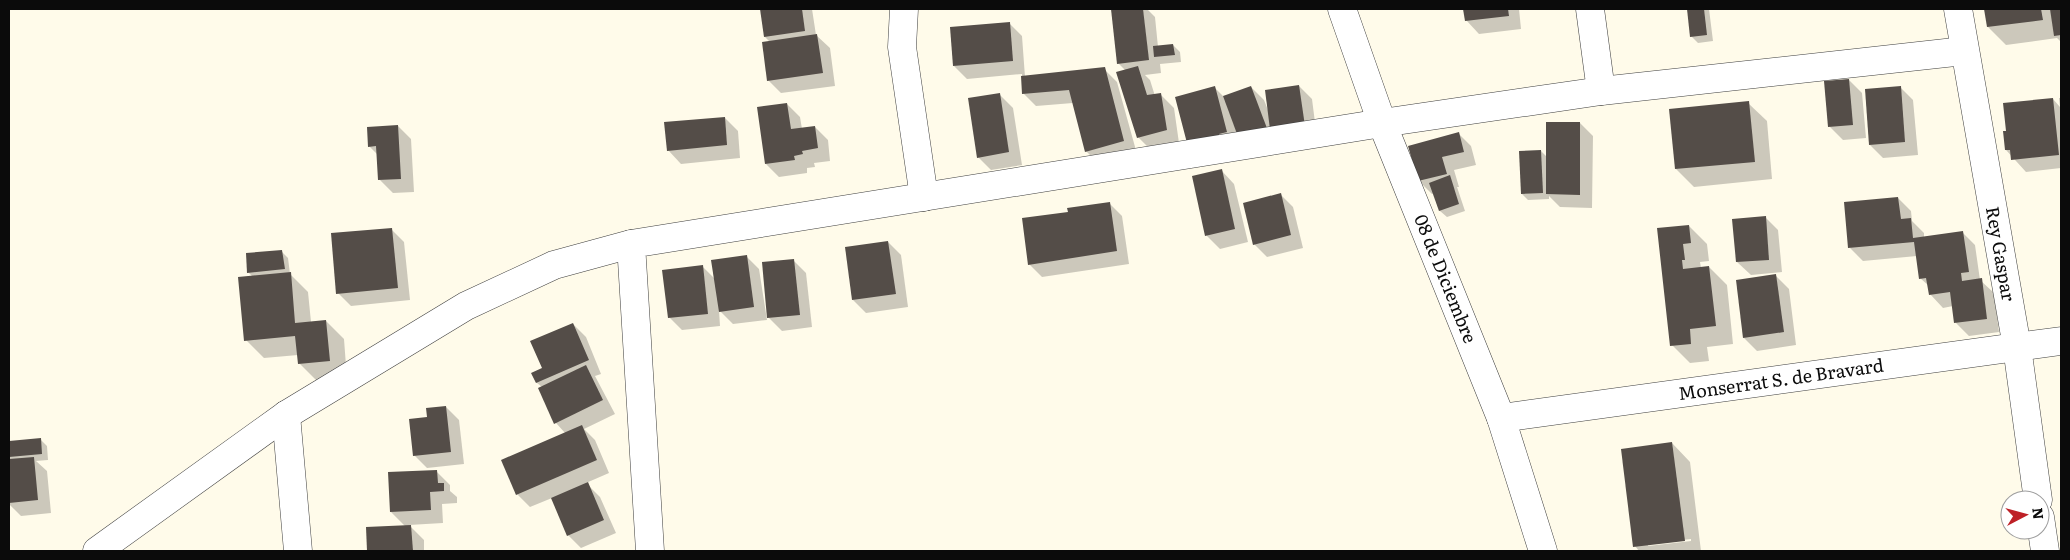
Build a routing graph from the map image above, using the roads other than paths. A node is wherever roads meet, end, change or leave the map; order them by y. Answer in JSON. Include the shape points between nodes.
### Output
{"nodes":[{"id":1,"x":904,"y":9,"type":"edge"},
{"id":2,"x":1342,"y":9,"type":"edge"},
{"id":3,"x":1590,"y":9,"type":"edge"},
{"id":4,"x":1958,"y":9,"type":"edge"},
{"id":5,"x":1964,"y":50,"type":"junction"},
{"id":6,"x":1601,"y":91,"type":"junction"},
{"id":7,"x":1382,"y":123,"type":"junction"},
{"id":8,"x":924,"y":197,"type":"junction"},
{"id":9,"x":630,"y":244,"type":"junction"},
{"id":10,"x":2061,"y":341,"type":"edge"},
{"id":11,"x":2017,"y":348,"type":"junction"},
{"id":12,"x":286,"y":415,"type":"junction"},
{"id":13,"x":1501,"y":418,"type":"junction"},
{"id":14,"x":2037,"y":490,"type":"edge"},
{"id":15,"x":97,"y":551,"type":"edge"},
{"id":16,"x":298,"y":551,"type":"edge"},
{"id":17,"x":650,"y":551,"type":"edge"},
{"id":18,"x":1543,"y":551,"type":"edge"}],
"edges":[{"from":1,"to":8,"type":"street","via":[[902,47]]},
{"from":2,"to":7,"type":"street","name":"08 de Diciembre"},
{"from":3,"to":6,"type":"street"},
{"from":4,"to":5,"type":"street","name":"Rey Gaspar"},
{"from":5,"to":6,"type":"street"},
{"from":5,"to":11,"type":"street","name":"Rey Gaspar"},
{"from":6,"to":7,"type":"street"},
{"from":7,"to":8,"type":"street"},
{"from":7,"to":13,"type":"street","name":"08 de Diciembre"},
{"from":8,"to":9,"type":"street"},
{"from":9,"to":12,"type":"street","via":[[554,265],[466,306]]},
{"from":9,"to":17,"type":"street"},
{"from":10,"to":11,"type":"street","name":"Monserrat S. de Bravard"},
{"from":11,"to":13,"type":"street","name":"Monserrat S. de Bravard"},
{"from":11,"to":14,"type":"street","name":"Rey Gaspar"},
{"from":12,"to":15,"type":"street"},
{"from":12,"to":16,"type":"street"},
{"from":13,"to":18,"type":"street","name":"08 de Diciembre"}]}
